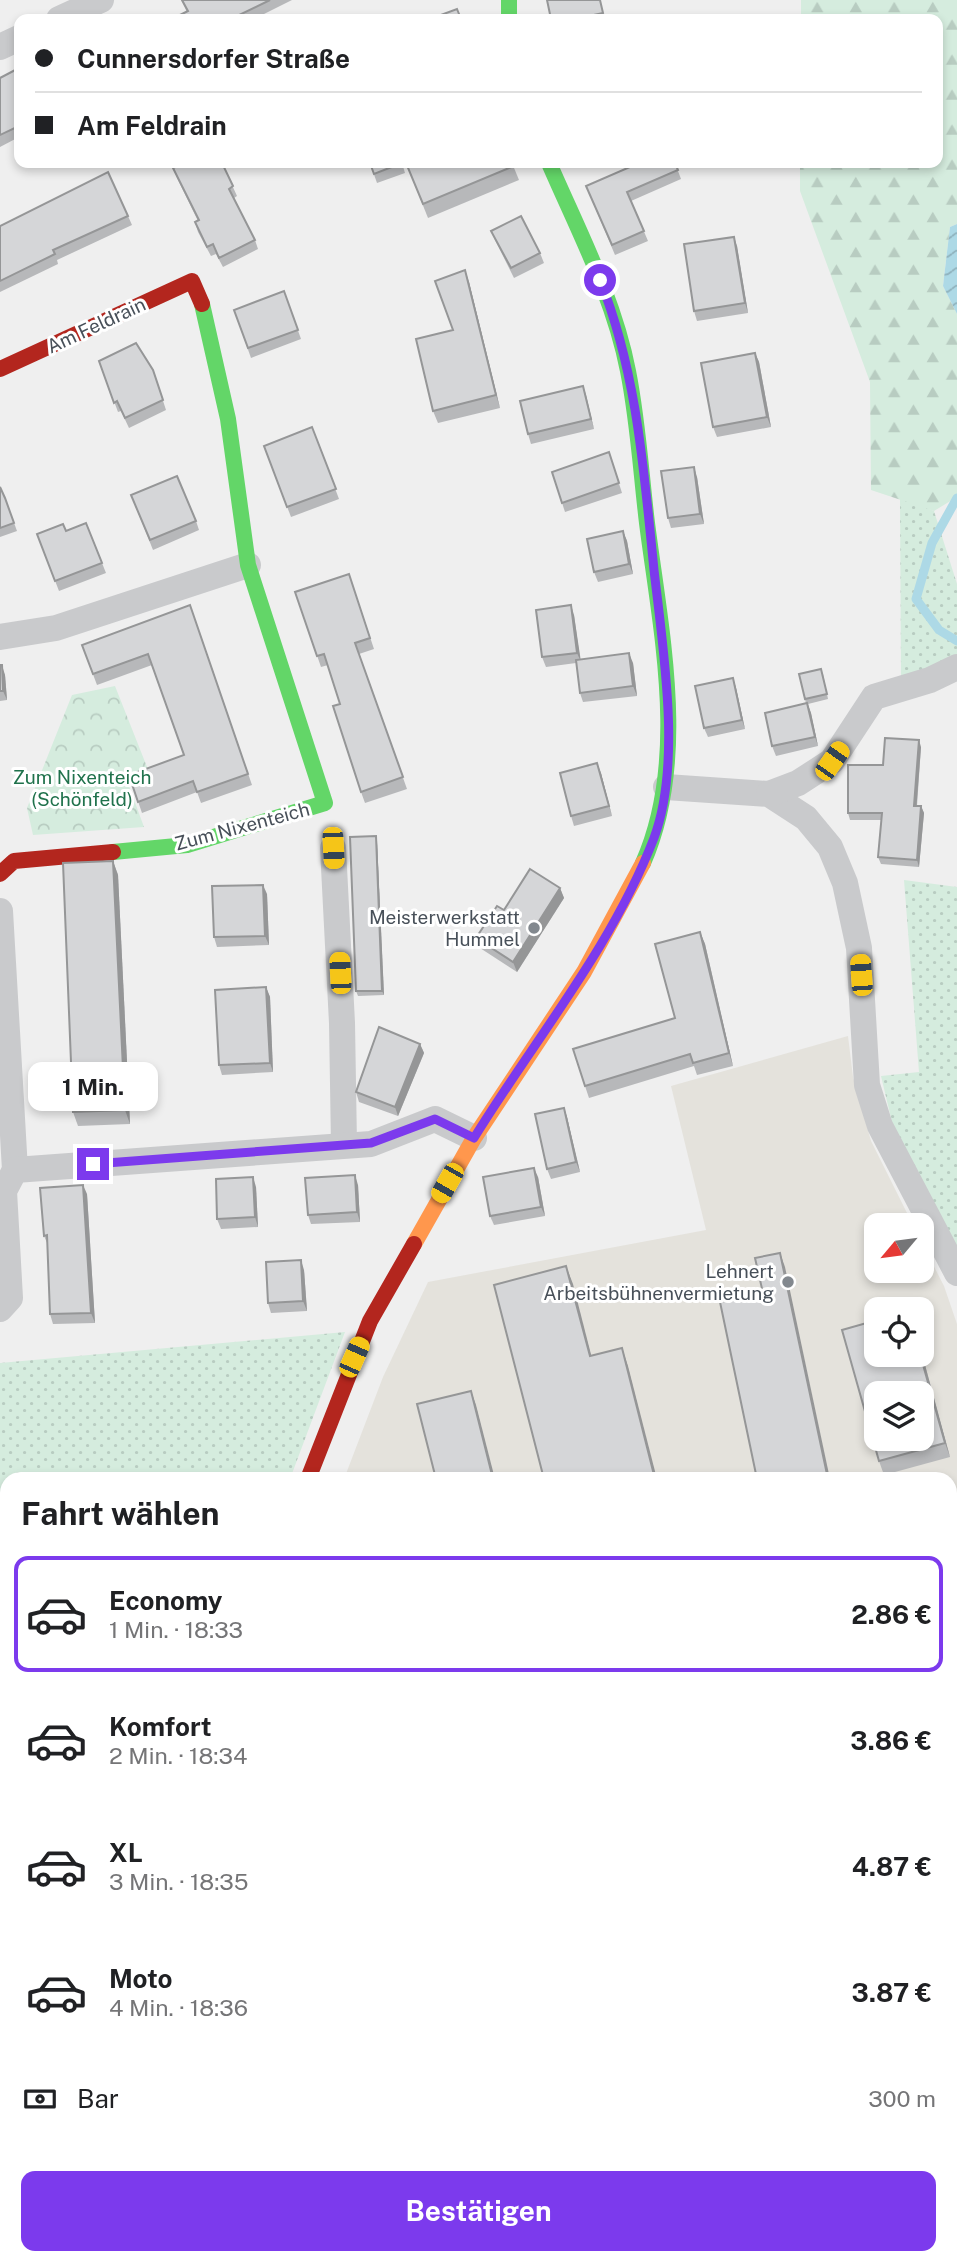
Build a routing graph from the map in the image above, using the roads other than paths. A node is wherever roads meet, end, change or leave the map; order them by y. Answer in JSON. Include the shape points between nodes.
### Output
{"nodes":[{"id":1,"x":101,"y":0,"type":"edge"},
{"id":2,"x":70,"y":14,"type":"edge"},
{"id":3,"x":550,"y":168,"type":"edge"},
{"id":4,"x":192,"y":281,"type":"joint"},
{"id":5,"x":0,"y":369,"type":"edge"},
{"id":6,"x":248,"y":565,"type":"junction"},
{"id":7,"x":0,"y":637,"type":"edge"},
{"id":8,"x":957,"y":667,"type":"edge"},
{"id":9,"x":666,"y":787,"type":"junction"},
{"id":10,"x":769,"y":794,"type":"junction"},
{"id":11,"x":333,"y":848,"type":"dead end"},
{"id":12,"x":0,"y":874,"type":"edge"},
{"id":13,"x":0,"y":911,"type":"edge"},
{"id":14,"x":474,"y":1138,"type":"junction"},
{"id":15,"x":344,"y":1145,"type":"junction"},
{"id":16,"x":15,"y":1170,"type":"junction"},
{"id":17,"x":957,"y":1273,"type":"edge"},
{"id":18,"x":0,"y":1309,"type":"edge"},
{"id":19,"x":311,"y":1472,"type":"edge"}],
"edges":[{"from":1,"to":2,"type":"street"},
{"from":3,"to":9,"type":"street","via":[[607,298],[628,370],[662,632]]},
{"from":4,"to":5,"type":"street","name":"Am Feldrain"},
{"from":4,"to":6,"type":"street","name":"Zum Nixenteich","via":[[205,312],[228,419]]},
{"from":6,"to":7,"type":"street","via":[[56,628]]},
{"from":6,"to":12,"type":"street","name":"Zum Nixenteich","via":[[325,803],[187,845],[14,861]]},
{"from":8,"to":10,"type":"street","via":[[874,697],[832,761],[799,783]]},
{"from":9,"to":10,"type":"street"},
{"from":9,"to":14,"type":"street","via":[[654,836],[628,894],[584,972]]},
{"from":10,"to":17,"type":"street","via":[[806,818],[830,847],[845,883],[859,948],[867,1085],[880,1126]]},
{"from":11,"to":15,"type":"street"},
{"from":13,"to":16,"type":"street"},
{"from":14,"to":15,"type":"street","via":[[435,1119],[371,1143]]},
{"from":14,"to":19,"type":"street","via":[[370,1321]]},
{"from":15,"to":16,"type":"street"},
{"from":16,"to":18,"type":"street","via":[[5,1191],[10,1298]]}]}
